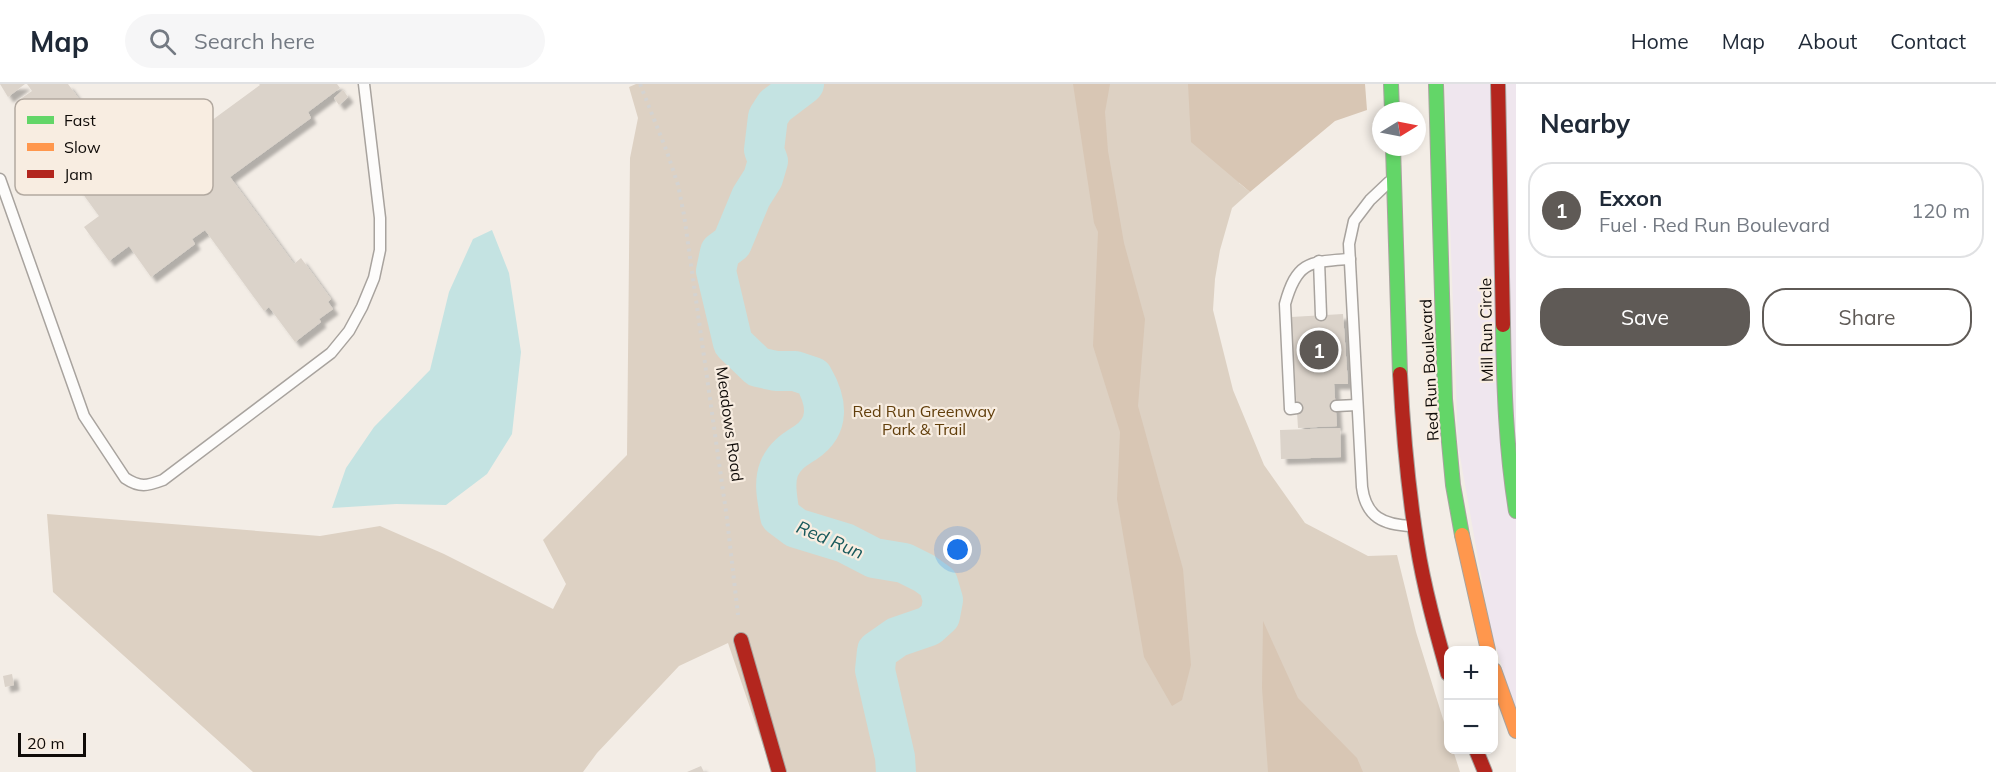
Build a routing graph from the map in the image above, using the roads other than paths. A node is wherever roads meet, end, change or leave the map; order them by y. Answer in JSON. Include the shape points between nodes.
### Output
{"nodes":[{"id":1,"x":364,"y":84,"type":"edge"},
{"id":2,"x":1391,"y":84,"type":"edge"},
{"id":3,"x":1436,"y":84,"type":"edge"},
{"id":4,"x":1498,"y":84,"type":"edge"},
{"id":5,"x":1507,"y":84,"type":"edge"},
{"id":6,"x":1392,"y":102,"type":"edge"},
{"id":7,"x":1499,"y":147,"type":"junction"},
{"id":8,"x":1393,"y":156,"type":"edge"},
{"id":9,"x":1394,"y":178,"type":"junction"},
{"id":10,"x":0,"y":179,"type":"edge"},
{"id":11,"x":1350,"y":259,"type":"junction"},
{"id":12,"x":1319,"y":261,"type":"junction"},
{"id":13,"x":1321,"y":315,"type":"dead end"},
{"id":14,"x":1502,"y":347,"type":"junction"},
{"id":15,"x":1516,"y":352,"type":"edge"},
{"id":16,"x":1357,"y":405,"type":"junction"},
{"id":17,"x":1336,"y":406,"type":"dead end"},
{"id":18,"x":1297,"y":408,"type":"dead end"},
{"id":19,"x":1516,"y":511,"type":"edge"},
{"id":20,"x":1413,"y":526,"type":"junction"},
{"id":21,"x":741,"y":640,"type":"road end"},
{"id":22,"x":1487,"y":646,"type":"edge"},
{"id":23,"x":1444,"y":660,"type":"edge"},
{"id":24,"x":1498,"y":681,"type":"edge"},
{"id":25,"x":1516,"y":731,"type":"edge"},
{"id":26,"x":1478,"y":754,"type":"edge"},
{"id":27,"x":779,"y":772,"type":"edge"},
{"id":28,"x":1485,"y":772,"type":"edge"}],
"edges":[{"from":1,"to":10,"type":"lane","via":[[380,218],[380,250],[374,278],[350,331],[331,353],[163,480],[146,486],[125,478],[84,416]]},
{"from":2,"to":6,"type":"main road"},
{"from":3,"to":22,"type":"main road","name":"Red Run Boulevard","via":[[1445,399],[1453,485]]},
{"from":4,"to":7,"type":"main road","name":"Mill Run Circle"},
{"from":5,"to":7,"type":"main road","name":"Mill Run Circle"},
{"from":7,"to":14,"type":"main road","name":"Mill Run Circle"},
{"from":8,"to":9,"type":"main road","name":"Red Run Boulevard"},
{"from":9,"to":11,"type":"lane","via":[[1353,221]]},
{"from":9,"to":20,"type":"main road","name":"Red Run Boulevard","via":[[1400,388]]},
{"from":11,"to":12,"type":"lane"},
{"from":11,"to":16,"type":"lane"},
{"from":12,"to":13,"type":"lane"},
{"from":12,"to":18,"type":"lane","via":[[1296,276],[1285,304],[1290,409]]},
{"from":14,"to":15,"type":"lane"},
{"from":14,"to":19,"type":"main road","name":"Mill Run Circle","via":[[1504,412]]},
{"from":16,"to":17,"type":"lane"},
{"from":16,"to":20,"type":"lane","via":[[1364,502],[1377,518]]},
{"from":20,"to":23,"type":"main road","name":"Red Run Boulevard","via":[[1420,570]]},
{"from":21,"to":27,"type":"main road"},
{"from":24,"to":25,"type":"main road"},
{"from":26,"to":28,"type":"main road"}]}
